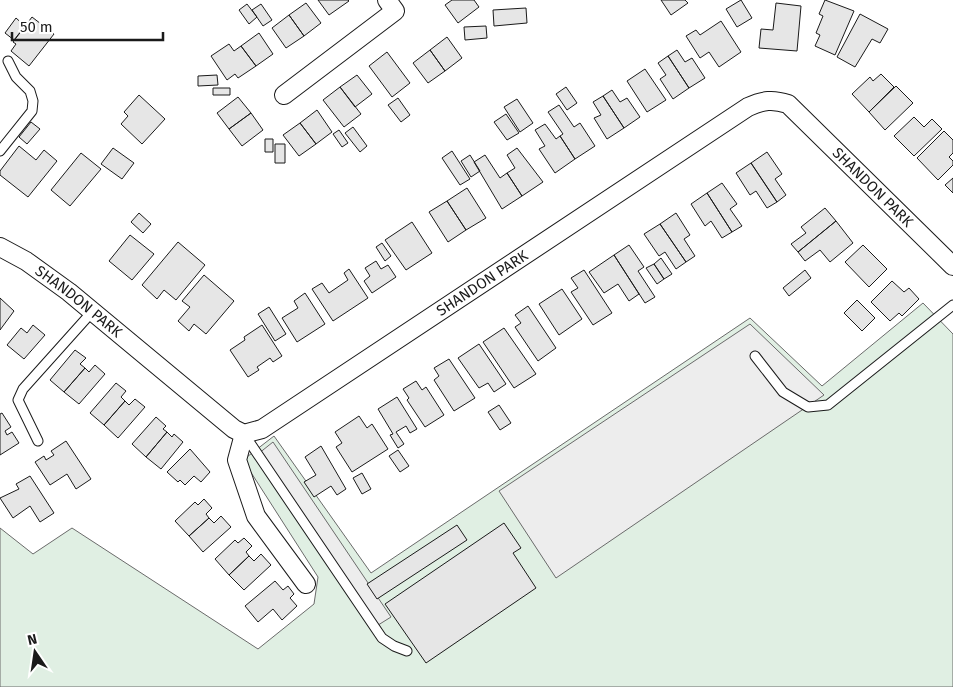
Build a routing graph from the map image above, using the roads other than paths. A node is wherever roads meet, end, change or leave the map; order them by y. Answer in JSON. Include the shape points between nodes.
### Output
{"nodes":[{"id":1,"x":387,"y":0,"type":"edge"},
{"id":2,"x":8,"y":61,"type":"dead end"},
{"id":3,"x":284,"y":95,"type":"dead end"},
{"id":4,"x":0,"y":151,"type":"edge"},
{"id":5,"x":0,"y":246,"type":"edge"},
{"id":6,"x":953,"y":266,"type":"edge"},
{"id":7,"x":953,"y":306,"type":"edge"},
{"id":8,"x":92,"y":312,"type":"junction"},
{"id":9,"x":755,"y":356,"type":"dead end"},
{"id":10,"x":244,"y":434,"type":"junction"},
{"id":11,"x":38,"y":441,"type":"dead end"},
{"id":12,"x":306,"y":584,"type":"dead end"},
{"id":13,"x":407,"y":651,"type":"dead end"}],
"edges":[{"from":1,"to":3,"type":"street","via":[[396,11]]},
{"from":2,"to":4,"type":"lane","via":[[16,77],[30,91],[33,101],[32,111]]},
{"from":5,"to":8,"type":"street","name":"SHANDON PARK","via":[[26,261]]},
{"from":6,"to":10,"type":"street","name":"SHANDON PARK","via":[[788,104],[776,100],[762,101],[748,107],[262,430]]},
{"from":7,"to":9,"type":"lane","via":[[828,405],[808,406],[783,392]]},
{"from":8,"to":10,"type":"street","name":"SHANDON PARK"},
{"from":8,"to":11,"type":"lane","via":[[23,389],[18,400]]},
{"from":10,"to":12,"type":"street","via":[[237,460],[256,516]]},
{"from":10,"to":13,"type":"lane","via":[[382,638]]}]}
